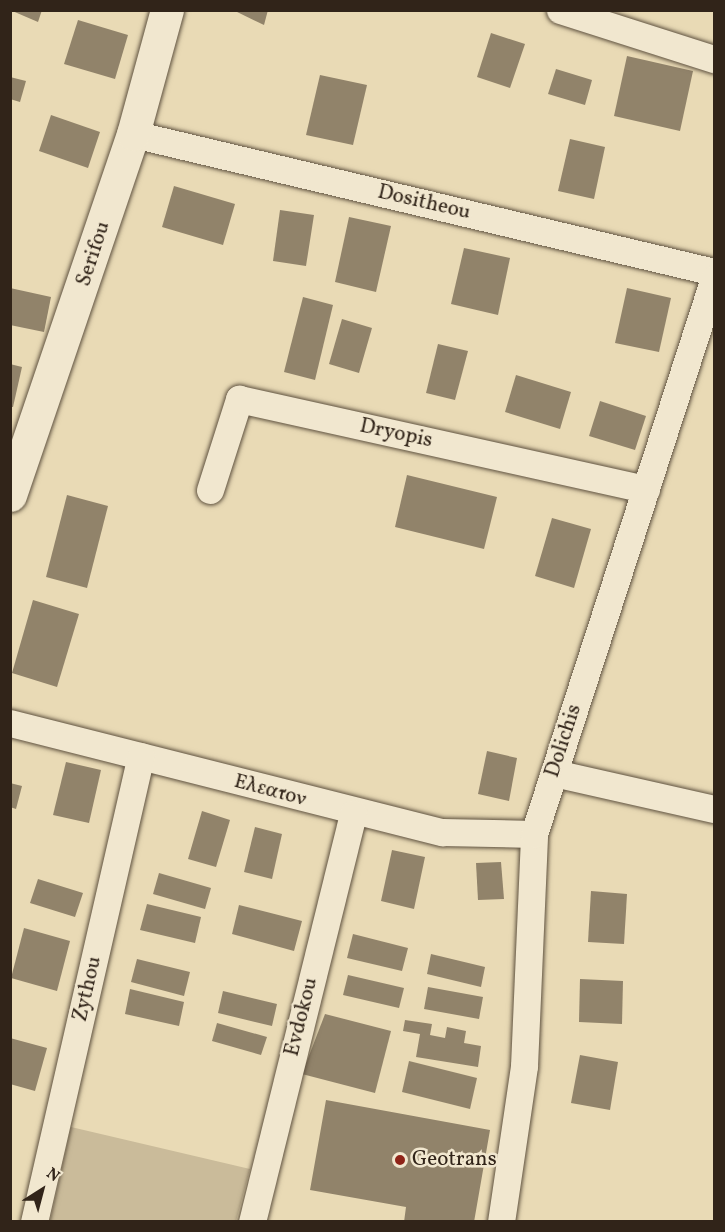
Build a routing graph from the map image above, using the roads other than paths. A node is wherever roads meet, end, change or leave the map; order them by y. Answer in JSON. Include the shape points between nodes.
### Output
{"nodes":[{"id":1,"x":167,"y":10,"type":"edge"},
{"id":2,"x":560,"y":10,"type":"edge"},
{"id":3,"x":714,"y":59,"type":"edge"},
{"id":4,"x":133,"y":134,"type":"junction"},
{"id":5,"x":714,"y":272,"type":"edge"},
{"id":6,"x":714,"y":278,"type":"edge"},
{"id":7,"x":646,"y":489,"type":"junction"},
{"id":8,"x":210,"y":490,"type":"dead end"},
{"id":9,"x":10,"y":495,"type":"edge"},
{"id":10,"x":10,"y":723,"type":"edge"},
{"id":11,"x":141,"y":756,"type":"junction"},
{"id":12,"x":554,"y":773,"type":"junction"},
{"id":13,"x":714,"y":809,"type":"edge"},
{"id":14,"x":353,"y":813,"type":"junction"},
{"id":15,"x":534,"y":834,"type":"junction"},
{"id":16,"x":34,"y":1221,"type":"edge"},
{"id":17,"x":252,"y":1221,"type":"edge"},
{"id":18,"x":501,"y":1221,"type":"edge"}],
"edges":[{"from":1,"to":4,"type":"street","name":"Serifou"},
{"from":2,"to":3,"type":"street"},
{"from":4,"to":5,"type":"street","name":"Dositheou"},
{"from":4,"to":9,"type":"street","name":"Serifou"},
{"from":6,"to":7,"type":"street","name":"Dolichis"},
{"from":7,"to":8,"type":"street","name":"Dryopis","via":[[239,399]]},
{"from":7,"to":12,"type":"street","name":"Dolichis"},
{"from":10,"to":11,"type":"street","name":"Ελεατον"},
{"from":11,"to":14,"type":"street","name":"Ελεατον"},
{"from":11,"to":16,"type":"street","name":"Zythou"},
{"from":12,"to":13,"type":"street"},
{"from":12,"to":15,"type":"street","name":"Dolichis"},
{"from":14,"to":15,"type":"street","name":"Ελεατον","via":[[442,832]]},
{"from":14,"to":17,"type":"street","name":"Evdokou"},
{"from":15,"to":18,"type":"street","name":"Dolichis","via":[[524,1066]]}]}
